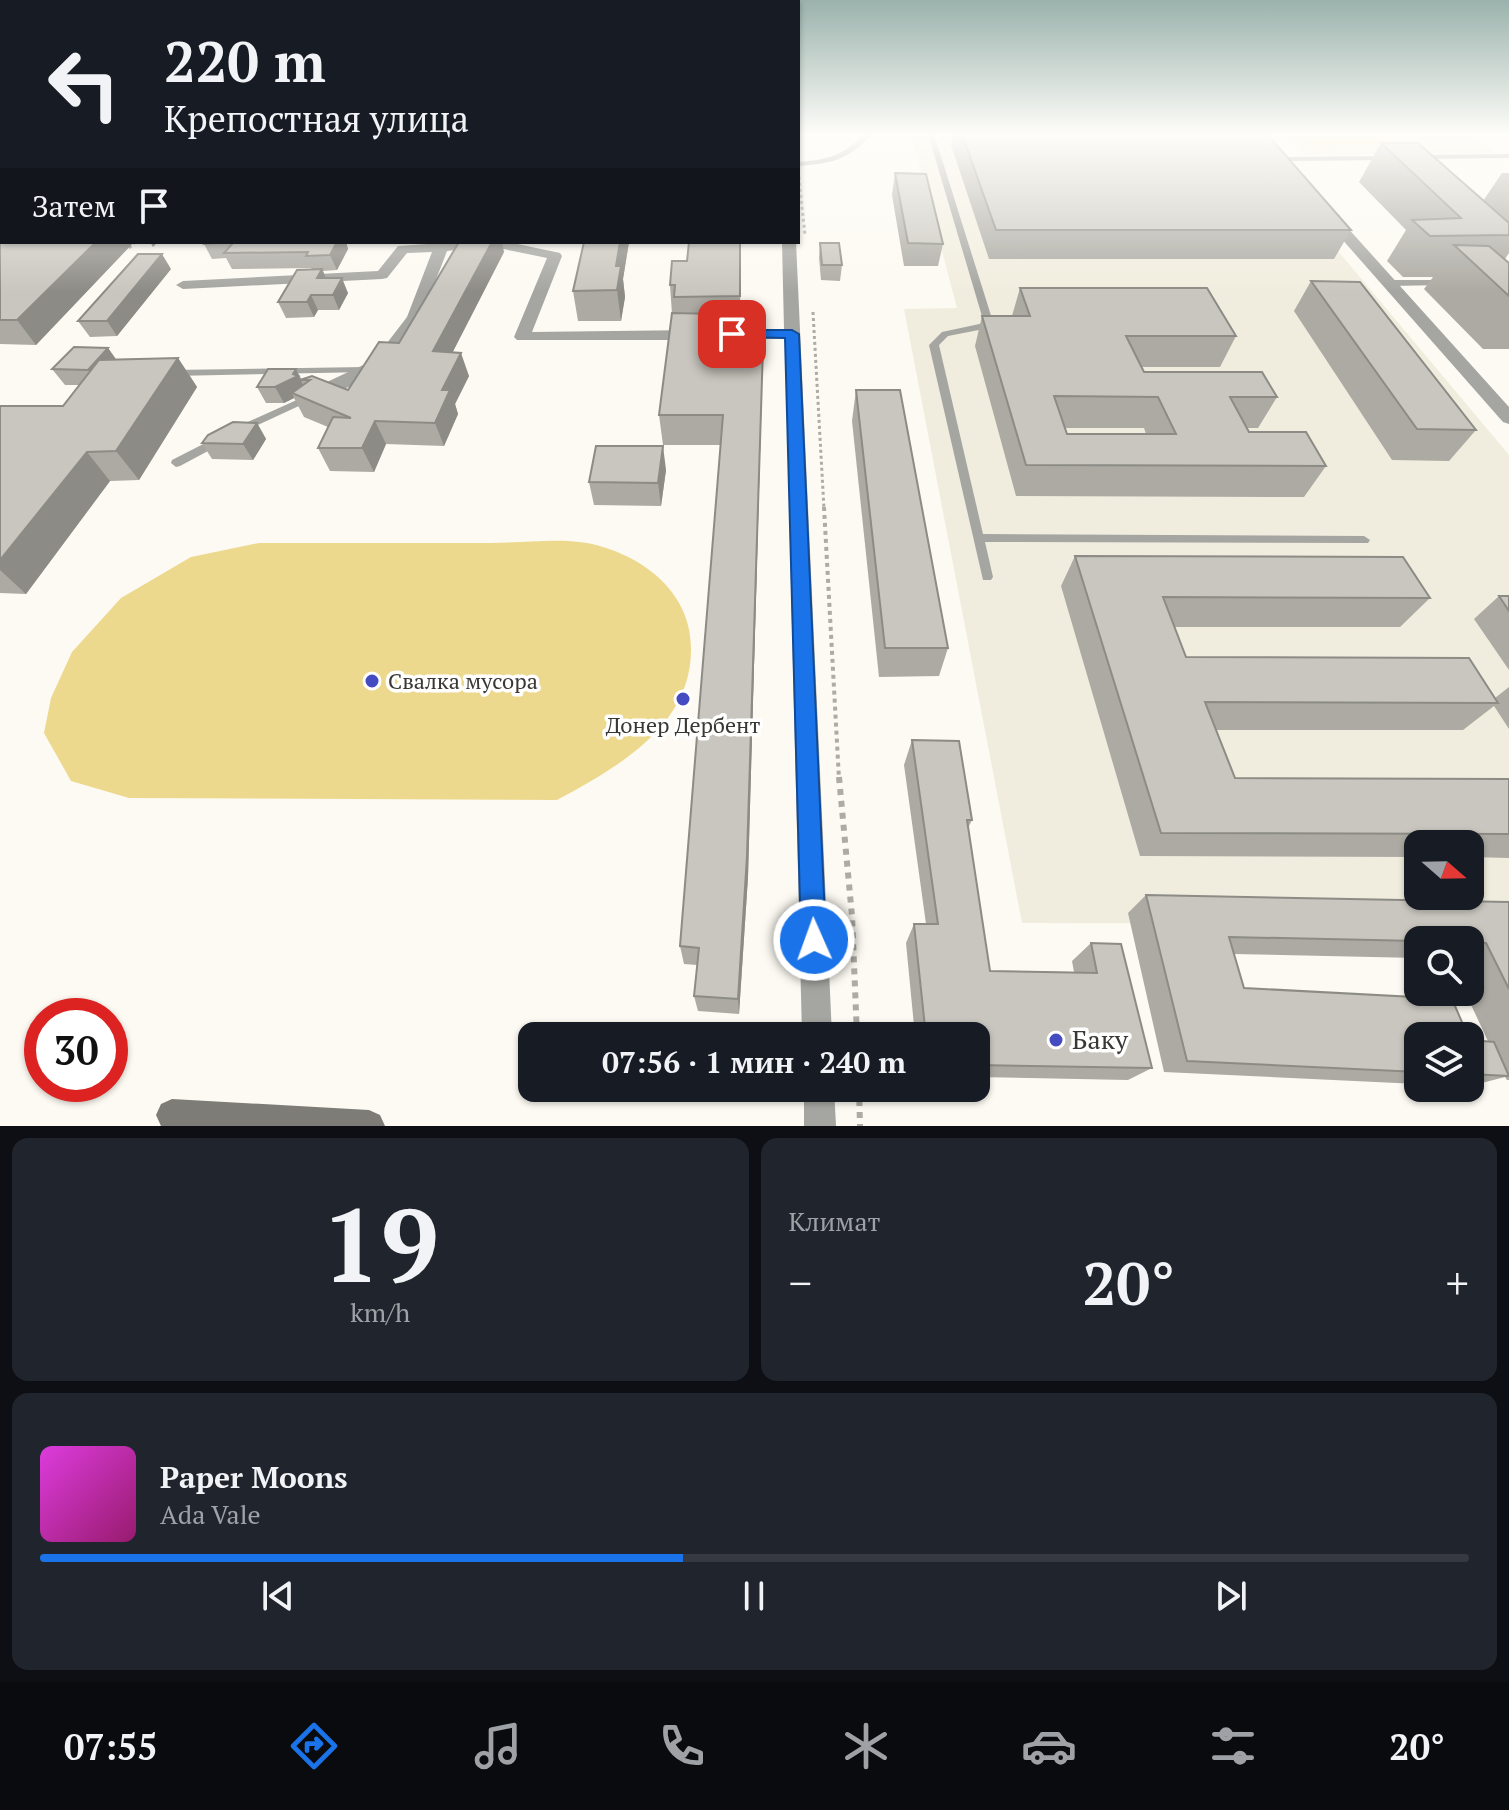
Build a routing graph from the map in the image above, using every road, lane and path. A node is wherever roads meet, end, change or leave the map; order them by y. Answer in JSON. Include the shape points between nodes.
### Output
{"nodes":[{"id":1,"x":947,"y":187,"type":"edge"},
{"id":2,"x":1318,"y":203,"type":"edge"},
{"id":3,"x":133,"y":244,"type":"edge"},
{"id":4,"x":466,"y":244,"type":"edge"},
{"id":5,"x":498,"y":244,"type":"edge"},
{"id":6,"x":797,"y":244,"type":"edge"},
{"id":7,"x":129,"y":248,"type":"dead end"},
{"id":8,"x":441,"y":248,"type":"junction"},
{"id":9,"x":1389,"y":283,"type":"junction"},
{"id":10,"x":1447,"y":283,"type":"dead end"},
{"id":11,"x":183,"y":285,"type":"dead end"},
{"id":12,"x":812,"y":302,"type":"dead end"},
{"id":13,"x":792,"y":334,"type":"junction"},
{"id":14,"x":365,"y":370,"type":"junction"},
{"id":15,"x":167,"y":373,"type":"edge"},
{"id":16,"x":320,"y":392,"type":"joint"},
{"id":17,"x":1509,"y":418,"type":"edge"},
{"id":18,"x":176,"y":463,"type":"dead end"},
{"id":19,"x":978,"y":538,"type":"junction"},
{"id":20,"x":1364,"y":540,"type":"dead end"},
{"id":21,"x":987,"y":577,"type":"dead end"},
{"id":22,"x":817,"y":1022,"type":"edge"},
{"id":23,"x":856,"y":1022,"type":"edge"},
{"id":24,"x":819,"y":1102,"type":"edge"},
{"id":25,"x":859,"y":1102,"type":"edge"},
{"id":26,"x":172,"y":1115,"type":"dead end"},
{"id":27,"x":369,"y":1126,"type":"edge"},
{"id":28,"x":820,"y":1126,"type":"edge"},
{"id":29,"x":860,"y":1126,"type":"edge"}],
"edges":[{"from":1,"to":19,"type":"lane","via":[[989,325],[945,334],[934,345]]},
{"from":2,"to":9,"type":"street"},
{"from":3,"to":7,"type":"path"},
{"from":4,"to":8,"type":"street"},
{"from":5,"to":13,"type":"street","via":[[555,256],[522,337]]},
{"from":6,"to":13,"type":"street"},
{"from":8,"to":11,"type":"street","via":[[403,249],[382,275]]},
{"from":8,"to":14,"type":"street","via":[[414,318],[380,363]]},
{"from":9,"to":10,"type":"lane"},
{"from":9,"to":17,"type":"street"},
{"from":12,"to":23,"type":"path"},
{"from":13,"to":22,"type":"street"},
{"from":14,"to":15,"type":"lane"},
{"from":14,"to":16,"type":"street"},
{"from":16,"to":18,"type":"lane"},
{"from":19,"to":20,"type":"lane"},
{"from":19,"to":21,"type":"lane"},
{"from":24,"to":28,"type":"street"},
{"from":25,"to":29,"type":"path"},
{"from":26,"to":27,"type":"street"}]}
